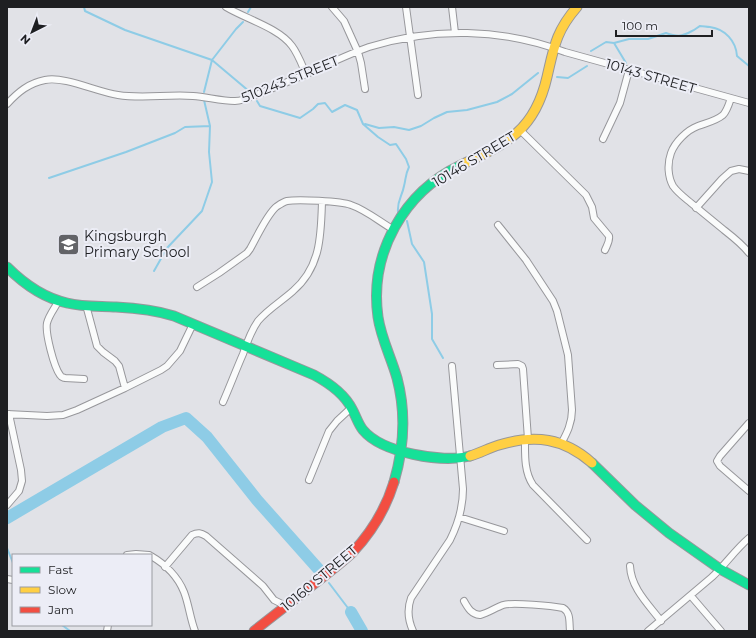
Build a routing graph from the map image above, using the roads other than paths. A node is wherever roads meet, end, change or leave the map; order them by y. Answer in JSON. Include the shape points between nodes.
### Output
{"nodes":[{"id":1,"x":226,"y":7,"type":"edge"},
{"id":2,"x":332,"y":7,"type":"edge"},
{"id":3,"x":406,"y":7,"type":"edge"},
{"id":4,"x":452,"y":7,"type":"edge"},
{"id":5,"x":577,"y":7,"type":"edge"},
{"id":6,"x":455,"y":33,"type":"junction"},
{"id":7,"x":410,"y":37,"type":"junction"},
{"id":8,"x":554,"y":48,"type":"junction"},
{"id":9,"x":358,"y":52,"type":"junction"},
{"id":10,"x":629,"y":70,"type":"junction"},
{"id":11,"x":306,"y":74,"type":"junction"},
{"id":12,"x":365,"y":89,"type":"dead end"},
{"id":13,"x":418,"y":95,"type":"dead end"},
{"id":14,"x":730,"y":98,"type":"junction"},
{"id":15,"x":749,"y":103,"type":"edge"},
{"id":16,"x":7,"y":104,"type":"edge"},
{"id":17,"x":520,"y":130,"type":"junction"},
{"id":18,"x":603,"y":139,"type":"dead end"},
{"id":19,"x":749,"y":171,"type":"edge"},
{"id":20,"x":322,"y":202,"type":"junction"},
{"id":21,"x":696,"y":208,"type":"junction"},
{"id":22,"x":498,"y":225,"type":"dead end"},
{"id":23,"x":394,"y":230,"type":"junction"},
{"id":24,"x":605,"y":250,"type":"dead end"},
{"id":25,"x":749,"y":253,"type":"edge"},
{"id":26,"x":7,"y":268,"type":"edge"},
{"id":27,"x":197,"y":287,"type":"dead end"},
{"id":28,"x":59,"y":300,"type":"junction"},
{"id":29,"x":86,"y":305,"type":"junction"},
{"id":30,"x":193,"y":324,"type":"junction"},
{"id":31,"x":246,"y":346,"type":"junction"},
{"id":32,"x":497,"y":365,"type":"dead end"},
{"id":33,"x":452,"y":366,"type":"dead end"},
{"id":34,"x":84,"y":379,"type":"dead end"},
{"id":35,"x":125,"y":388,"type":"junction"},
{"id":36,"x":223,"y":402,"type":"dead end"},
{"id":37,"x":351,"y":408,"type":"junction"},
{"id":38,"x":8,"y":414,"type":"edge"},
{"id":39,"x":749,"y":424,"type":"edge"},
{"id":40,"x":527,"y":439,"type":"junction"},
{"id":41,"x":561,"y":444,"type":"junction"},
{"id":42,"x":402,"y":451,"type":"junction"},
{"id":43,"x":459,"y":457,"type":"junction"},
{"id":44,"x":309,"y":480,"type":"dead end"},
{"id":45,"x":749,"y":491,"type":"edge"},
{"id":46,"x":7,"y":505,"type":"edge"},
{"id":47,"x":459,"y":517,"type":"junction"},
{"id":48,"x":504,"y":531,"type":"dead end"},
{"id":49,"x":749,"y":538,"type":"edge"},
{"id":50,"x":587,"y":540,"type":"dead end"},
{"id":51,"x":152,"y":557,"type":"edge"},
{"id":52,"x":630,"y":566,"type":"dead end"},
{"id":53,"x":165,"y":567,"type":"junction"},
{"id":54,"x":720,"y":569,"type":"junction"},
{"id":55,"x":749,"y":585,"type":"edge"},
{"id":56,"x":691,"y":596,"type":"junction"},
{"id":57,"x":464,"y":601,"type":"dead end"},
{"id":58,"x":286,"y":606,"type":"junction"},
{"id":59,"x":661,"y":620,"type":"junction"},
{"id":60,"x":259,"y":630,"type":"edge"},
{"id":61,"x":195,"y":631,"type":"edge"},
{"id":62,"x":413,"y":631,"type":"edge"},
{"id":63,"x":570,"y":631,"type":"edge"},
{"id":64,"x":648,"y":631,"type":"edge"},
{"id":65,"x":720,"y":631,"type":"edge"}],
"edges":[{"from":1,"to":11,"type":"street","via":[[283,36],[293,47]]},
{"from":2,"to":9,"type":"street","via":[[344,22]]},
{"from":3,"to":7,"type":"street"},
{"from":4,"to":6,"type":"street"},
{"from":5,"to":8,"type":"street","name":"10146 STREET","via":[[567,19]]},
{"from":6,"to":7,"type":"street","name":"510243 STREET"},
{"from":6,"to":8,"type":"street","name":"510243 STREET","via":[[493,34]]},
{"from":7,"to":9,"type":"street","name":"510243 STREET"},
{"from":7,"to":13,"type":"street"},
{"from":8,"to":10,"type":"street","name":"10143 STREET"},
{"from":8,"to":17,"type":"street","name":"10146 STREET","via":[[542,98]]},
{"from":9,"to":11,"type":"street","name":"510243 STREET"},
{"from":9,"to":12,"type":"street"},
{"from":10,"to":14,"type":"street","name":"10143 STREET"},
{"from":10,"to":18,"type":"street","via":[[620,103]]},
{"from":11,"to":16,"type":"street","name":"510243 STREET","via":[[240,101],[194,96],[118,95],[54,79],[31,84]]},
{"from":14,"to":15,"type":"street","name":"10143 STREET"},
{"from":14,"to":21,"type":"street","via":[[723,115],[688,132],[677,142],[670,154],[670,180]]},
{"from":17,"to":23,"type":"street","name":"10146 STREET","via":[[502,144],[449,171],[432,183],[412,203]]},
{"from":17,"to":24,"type":"street","via":[[586,195],[594,218],[609,236]]},
{"from":19,"to":21,"type":"street","via":[[731,171]]},
{"from":20,"to":23,"type":"street","via":[[352,205]]},
{"from":20,"to":27,"type":"street","via":[[288,201],[279,205],[271,212],[247,253]]},
{"from":20,"to":31,"type":"street","via":[[320,244],[311,270],[295,290],[259,320]]},
{"from":21,"to":25,"type":"street"},
{"from":22,"to":41,"type":"street","via":[[513,242],[553,301],[558,317],[568,355],[572,410],[572,418]]},
{"from":23,"to":42,"type":"street","name":"10146 STREET","via":[[381,261],[377,306],[382,335],[401,397]]},
{"from":26,"to":28,"type":"street","via":[[32,288]]},
{"from":28,"to":29,"type":"street"},
{"from":28,"to":34,"type":"street","via":[[47,326],[54,364],[62,377]]},
{"from":29,"to":30,"type":"street","via":[[152,310]]},
{"from":29,"to":35,"type":"street","via":[[97,346],[116,360]]},
{"from":30,"to":31,"type":"street"},
{"from":30,"to":35,"type":"street","via":[[180,351],[167,366]]},
{"from":31,"to":36,"type":"street"},
{"from":31,"to":37,"type":"street","via":[[325,381],[339,391]]},
{"from":32,"to":40,"type":"street","via":[[522,366]]},
{"from":33,"to":43,"type":"street"},
{"from":35,"to":38,"type":"street","via":[[63,415]]},
{"from":37,"to":42,"type":"street","via":[[368,435],[382,444]]},
{"from":37,"to":44,"type":"street","via":[[329,431]]},
{"from":38,"to":46,"type":"street","via":[[22,481],[19,491]]},
{"from":39,"to":45,"type":"street","via":[[718,461],[720,466]]},
{"from":40,"to":41,"type":"street","via":[[542,439]]},
{"from":40,"to":43,"type":"street"},
{"from":40,"to":50,"type":"street","via":[[526,471],[530,481]]},
{"from":41,"to":54,"type":"street","via":[[584,457],[665,530]]},
{"from":42,"to":43,"type":"street","via":[[437,457]]},
{"from":42,"to":58,"type":"street","name":"10160 STREET","via":[[390,495],[366,535],[346,558]]},
{"from":43,"to":47,"type":"street","via":[[463,497]]},
{"from":47,"to":48,"type":"street"},
{"from":47,"to":62,"type":"street","via":[[445,548],[408,605]]},
{"from":49,"to":54,"type":"street"},
{"from":51,"to":53,"type":"street"},
{"from":52,"to":59,"type":"street","via":[[635,586]]},
{"from":53,"to":58,"type":"street","via":[[192,535],[199,533],[206,536],[263,586],[274,600]]},
{"from":53,"to":61,"type":"street","via":[[182,588]]},
{"from":54,"to":55,"type":"street"},
{"from":54,"to":56,"type":"street"},
{"from":56,"to":59,"type":"street"},
{"from":56,"to":65,"type":"street"},
{"from":57,"to":63,"type":"street","via":[[470,610],[480,615],[507,604],[563,608],[569,616]]},
{"from":58,"to":60,"type":"street","name":"10160 STREET"},
{"from":59,"to":64,"type":"street"}]}
